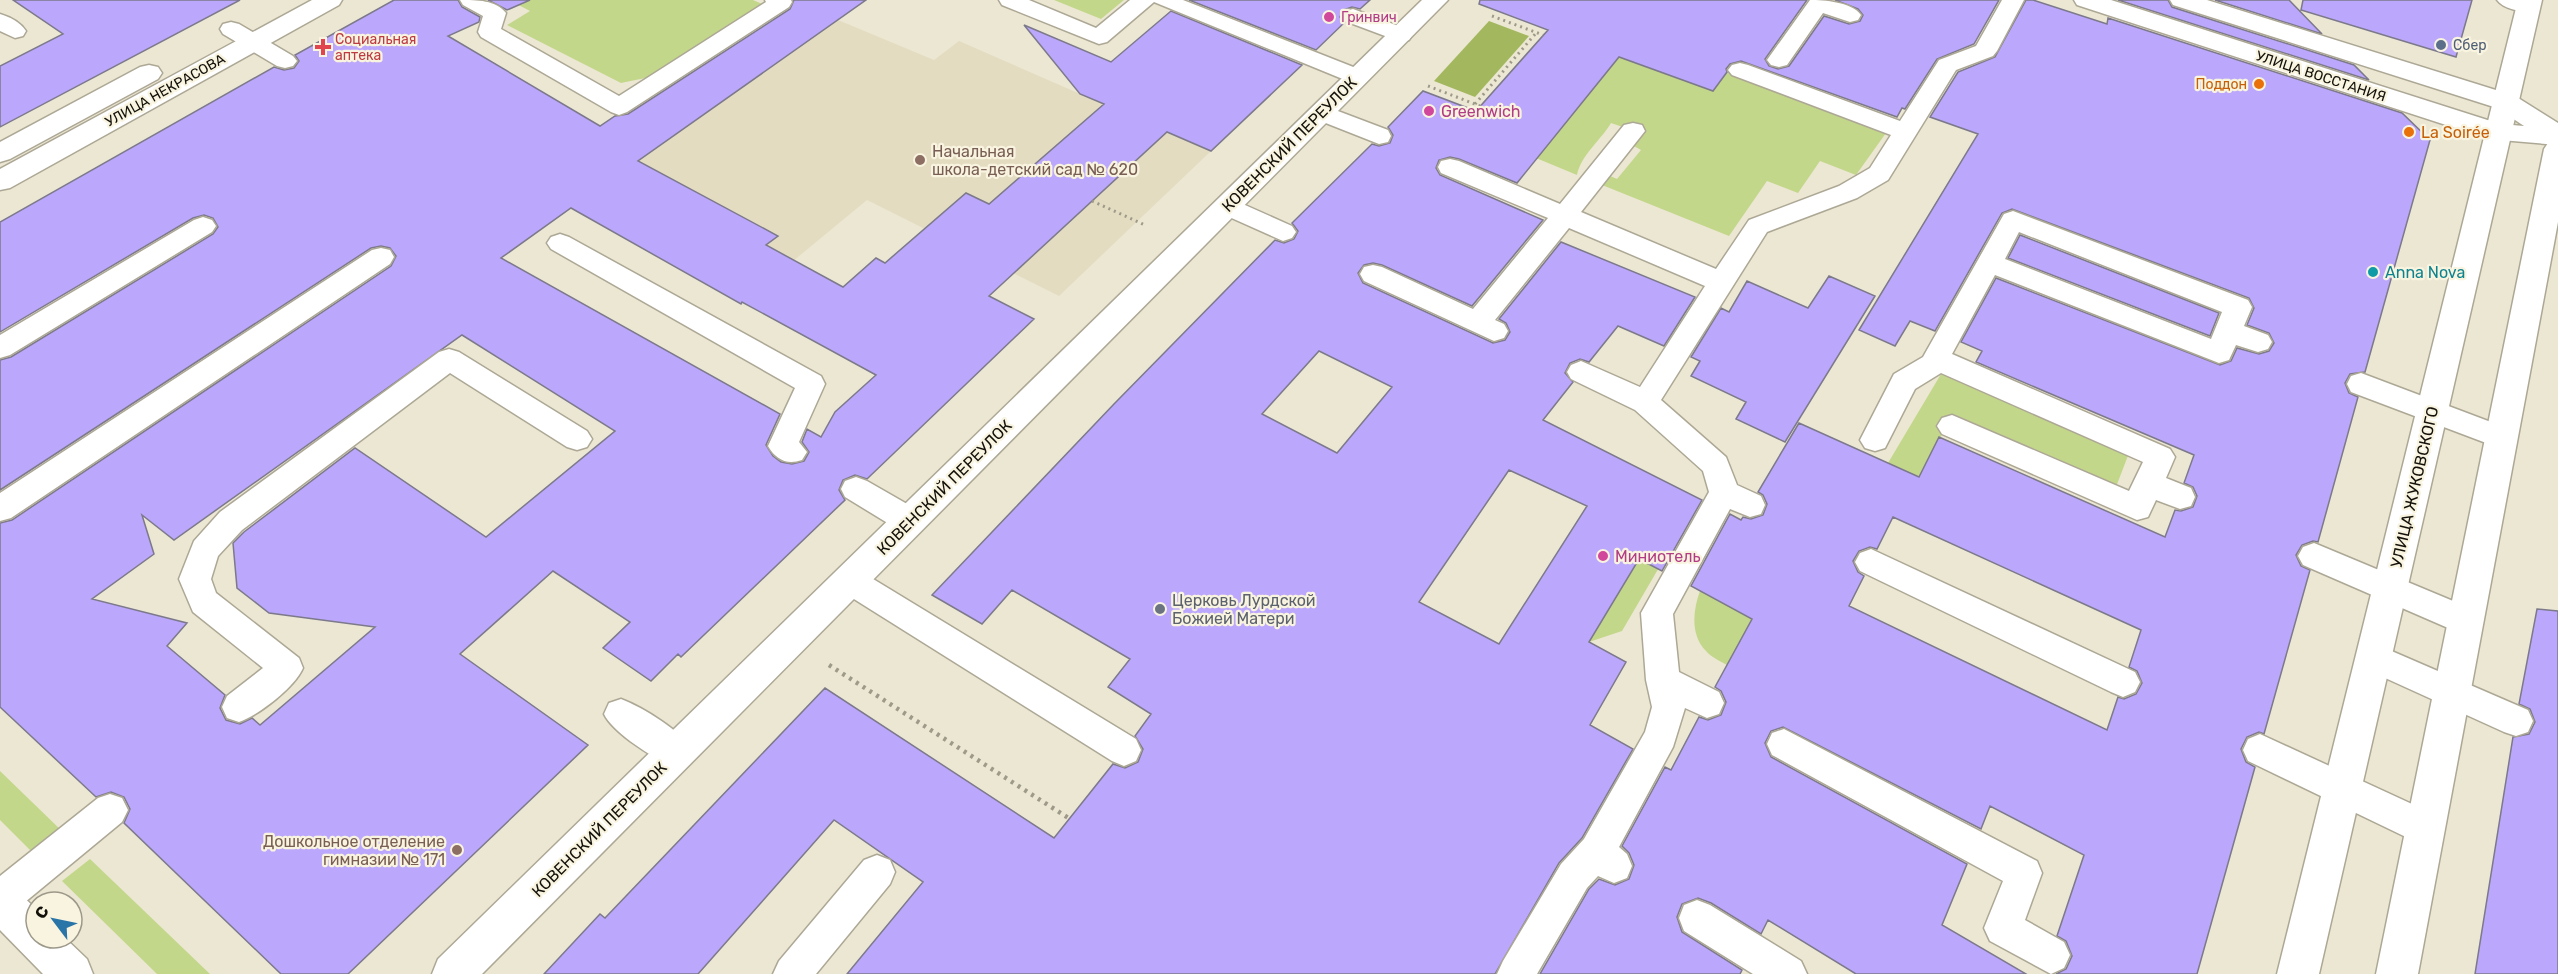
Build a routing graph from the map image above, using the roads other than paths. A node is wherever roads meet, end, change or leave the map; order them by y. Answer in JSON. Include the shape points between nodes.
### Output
{"nodes":[{"id":1,"x":285,"y":0,"type":"edge"},
{"id":2,"x":330,"y":0,"type":"edge"},
{"id":3,"x":471,"y":0,"type":"edge"},
{"id":4,"x":776,"y":0,"type":"edge"},
{"id":5,"x":1010,"y":0,"type":"edge"},
{"id":6,"x":1144,"y":0,"type":"edge"},
{"id":7,"x":1163,"y":0,"type":"edge"},
{"id":8,"x":1436,"y":0,"type":"edge"},
{"id":9,"x":2013,"y":0,"type":"edge"},
{"id":10,"x":2086,"y":0,"type":"edge"},
{"id":11,"x":2182,"y":0,"type":"edge"},
{"id":12,"x":1820,"y":2,"type":"edge"},
{"id":13,"x":2522,"y":2,"type":"edge"},
{"id":14,"x":1850,"y":15,"type":"dead end"},
{"id":15,"x":1353,"y":16,"type":"dead end"},
{"id":16,"x":1401,"y":34,"type":"junction"},
{"id":17,"x":242,"y":36,"type":"junction"},
{"id":18,"x":1939,"y":46,"type":"dead end"},
{"id":19,"x":1969,"y":57,"type":"junction"},
{"id":20,"x":1779,"y":60,"type":"dead end"},
{"id":21,"x":285,"y":61,"type":"dead end"},
{"id":22,"x":1740,"y":70,"type":"dead end"},
{"id":23,"x":1358,"y":77,"type":"junction"},
{"id":24,"x":1322,"y":112,"type":"junction"},
{"id":25,"x":2502,"y":117,"type":"junction"},
{"id":26,"x":1633,"y":131,"type":"dead end"},
{"id":27,"x":1905,"y":132,"type":"junction"},
{"id":28,"x":1379,"y":136,"type":"dead end"},
{"id":29,"x":2558,"y":136,"type":"edge"},
{"id":30,"x":2558,"y":149,"type":"edge"},
{"id":31,"x":0,"y":153,"type":"edge"},
{"id":32,"x":1450,"y":167,"type":"dead end"},
{"id":33,"x":0,"y":181,"type":"edge"},
{"id":34,"x":1227,"y":206,"type":"junction"},
{"id":35,"x":1564,"y":216,"type":"junction"},
{"id":36,"x":203,"y":226,"type":"dead end"},
{"id":37,"x":1283,"y":232,"type":"dead end"},
{"id":38,"x":560,"y":243,"type":"dead end"},
{"id":39,"x":381,"y":257,"type":"dead end"},
{"id":40,"x":1990,"y":263,"type":"junction"},
{"id":41,"x":1373,"y":274,"type":"dead end"},
{"id":42,"x":1721,"y":282,"type":"junction"},
{"id":43,"x":2228,"y":331,"type":"junction"},
{"id":44,"x":2258,"y":342,"type":"dead end"},
{"id":45,"x":0,"y":348,"type":"edge"},
{"id":46,"x":1936,"y":359,"type":"junction"},
{"id":47,"x":1581,"y":372,"type":"dead end"},
{"id":48,"x":2361,"y":384,"type":"dead end"},
{"id":49,"x":1645,"y":402,"type":"junction"},
{"id":50,"x":2432,"y":411,"type":"junction"},
{"id":51,"x":1952,"y":426,"type":"dead end"},
{"id":52,"x":2502,"y":438,"type":"junction"},
{"id":53,"x":577,"y":439,"type":"dead end"},
{"id":54,"x":1875,"y":440,"type":"dead end"},
{"id":55,"x":792,"y":452,"type":"dead end"},
{"id":56,"x":2148,"y":483,"type":"junction"},
{"id":57,"x":856,"y":489,"type":"dead end"},
{"id":58,"x":2180,"y":497,"type":"dead end"},
{"id":59,"x":0,"y":508,"type":"edge"},
{"id":60,"x":910,"y":521,"type":"junction"},
{"id":61,"x":2314,"y":556,"type":"dead end"},
{"id":62,"x":1871,"y":562,"type":"dead end"},
{"id":63,"x":849,"y":580,"type":"junction"},
{"id":64,"x":2390,"y":589,"type":"junction"},
{"id":65,"x":2466,"y":621,"type":"junction"},
{"id":66,"x":2373,"y":657,"type":"junction"},
{"id":67,"x":1663,"y":680,"type":"junction"},
{"id":68,"x":2123,"y":682,"type":"dead end"},
{"id":69,"x":2452,"y":692,"type":"junction"},
{"id":70,"x":1707,"y":703,"type":"dead end"},
{"id":71,"x":238,"y":707,"type":"dead end"},
{"id":72,"x":621,"y":714,"type":"dead end"},
{"id":73,"x":2516,"y":721,"type":"dead end"},
{"id":74,"x":1784,"y":744,"type":"dead end"},
{"id":75,"x":1124,"y":750,"type":"dead end"},
{"id":76,"x":2260,"y":750,"type":"dead end"},
{"id":77,"x":676,"y":752,"type":"junction"},
{"id":78,"x":2342,"y":788,"type":"junction"},
{"id":79,"x":110,"y":810,"type":"dead end"},
{"id":80,"x":2425,"y":828,"type":"junction"},
{"id":81,"x":877,"y":872,"type":"dead end"},
{"id":82,"x":0,"y":900,"type":"edge"},
{"id":83,"x":1697,"y":918,"type":"dead end"},
{"id":84,"x":24,"y":925,"type":"edge"},
{"id":85,"x":48,"y":950,"type":"edge"},
{"id":86,"x":2051,"y":955,"type":"dead end"},
{"id":87,"x":72,"y":974,"type":"edge"},
{"id":88,"x":453,"y":974,"type":"edge"},
{"id":89,"x":792,"y":974,"type":"edge"},
{"id":90,"x":1516,"y":974,"type":"edge"},
{"id":91,"x":1788,"y":974,"type":"edge"},
{"id":92,"x":2298,"y":974,"type":"edge"},
{"id":93,"x":2397,"y":974,"type":"edge"}],
"edges":[{"from":1,"to":17,"type":"street","name":"УЛИЦА НЕКРАСОВА"},
{"from":2,"to":17,"type":"street","name":"УЛИЦА НЕКРАСОВА"},
{"from":3,"to":4,"type":"lane","via":[[495,13],[489,32],[619,107],[781,2]]},
{"from":5,"to":6,"type":"lane","via":[[1099,37]]},
{"from":7,"to":23,"type":"lane"},
{"from":8,"to":16,"type":"street","name":"КОВЕНСКИЙ ПЕРЕУЛОК"},
{"from":9,"to":19,"type":"lane","via":[[1985,51]]},
{"from":10,"to":25,"type":"street","name":"УЛИЦА ВОССТАНИЯ"},
{"from":11,"to":25,"type":"street","name":"УЛИЦА ВОССТАНИЯ"},
{"from":12,"to":14,"type":"lane"},
{"from":12,"to":20,"type":"lane"},
{"from":13,"to":25,"type":"street","name":"УЛИЦА ЖУКОВСКОГО"},
{"from":15,"to":16,"type":"lane"},
{"from":16,"to":23,"type":"street","name":"КОВЕНСКИЙ ПЕРЕУЛОК"},
{"from":17,"to":21,"type":"lane"},
{"from":17,"to":31,"type":"street","name":"УЛИЦА НЕКРАСОВА"},
{"from":17,"to":33,"type":"street","name":"УЛИЦА НЕКРАСОВА"},
{"from":18,"to":19,"type":"lane"},
{"from":19,"to":27,"type":"lane","via":[[1947,65]]},
{"from":22,"to":27,"type":"lane"},
{"from":23,"to":24,"type":"street","name":"КОВЕНСКИЙ ПЕРЕУЛОК"},
{"from":24,"to":28,"type":"lane"},
{"from":24,"to":34,"type":"street","name":"КОВЕНСКИЙ ПЕРЕУЛОК"},
{"from":25,"to":29,"type":"street","name":"УЛИЦА ВОССТАНИЯ"},
{"from":25,"to":50,"type":"street","name":"УЛИЦА ЖУКОВСКОГО"},
{"from":26,"to":35,"type":"lane"},
{"from":27,"to":42,"type":"lane","via":[[1879,174],[1848,192],[1758,226]]},
{"from":30,"to":52,"type":"street"},
{"from":32,"to":35,"type":"lane"},
{"from":34,"to":37,"type":"lane"},
{"from":34,"to":60,"type":"street","name":"КОВЕНСКИЙ ПЕРЕУЛОК"},
{"from":35,"to":41,"type":"lane","via":[[1485,327]]},
{"from":35,"to":42,"type":"lane"},
{"from":36,"to":45,"type":"lane"},
{"from":38,"to":55,"type":"lane","via":[[811,384],[783,446]]},
{"from":39,"to":59,"type":"lane"},
{"from":40,"to":43,"type":"lane","via":[[2219,353]]},
{"from":40,"to":43,"type":"lane","via":[[2013,220],[2238,307]]},
{"from":40,"to":46,"type":"lane"},
{"from":42,"to":49,"type":"lane"},
{"from":43,"to":44,"type":"lane"},
{"from":46,"to":54,"type":"lane","via":[[1904,382]]},
{"from":46,"to":56,"type":"lane","via":[[2160,457]]},
{"from":47,"to":49,"type":"lane"},
{"from":48,"to":50,"type":"lane"},
{"from":49,"to":67,"type":"lane","via":[[1716,465],[1737,499],[1657,613]]},
{"from":50,"to":52,"type":"lane"},
{"from":50,"to":64,"type":"street","name":"УЛИЦА ЖУКОВСКОГО"},
{"from":51,"to":56,"type":"lane","via":[[2137,508]]},
{"from":52,"to":65,"type":"street"},
{"from":53,"to":71,"type":"lane","via":[[449,359],[231,521],[205,550],[195,579],[204,602],[287,668]]},
{"from":56,"to":58,"type":"lane"},
{"from":57,"to":60,"type":"lane"},
{"from":60,"to":63,"type":"street","name":"КОВЕНСКИЙ ПЕРЕУЛОК"},
{"from":61,"to":64,"type":"lane"},
{"from":62,"to":68,"type":"lane"},
{"from":63,"to":75,"type":"lane"},
{"from":63,"to":77,"type":"street","name":"КОВЕНСКИЙ ПЕРЕУЛОК"},
{"from":64,"to":65,"type":"lane"},
{"from":64,"to":66,"type":"street","name":"УЛИЦА ЖУКОВСКОГО"},
{"from":65,"to":69,"type":"street"},
{"from":66,"to":69,"type":"lane"},
{"from":66,"to":78,"type":"street","name":"УЛИЦА ЖУКОВСКОГО"},
{"from":67,"to":70,"type":"lane"},
{"from":67,"to":90,"type":"lane","via":[[1669,707],[1661,736],[1606,859],[1574,876]]},
{"from":69,"to":73,"type":"lane"},
{"from":69,"to":80,"type":"street"},
{"from":72,"to":77,"type":"lane"},
{"from":74,"to":86,"type":"lane","via":[[2024,873],[2002,928]]},
{"from":76,"to":78,"type":"lane"},
{"from":77,"to":88,"type":"street","name":"КОВЕНСКИЙ ПЕРЕУЛОК"},
{"from":78,"to":80,"type":"lane"},
{"from":78,"to":92,"type":"street","name":"УЛИЦА ЖУКОВСКОГО"},
{"from":79,"to":82,"type":"lane"},
{"from":80,"to":93,"type":"street"},
{"from":81,"to":89,"type":"lane"},
{"from":82,"to":84,"type":"street"},
{"from":83,"to":91,"type":"lane"},
{"from":85,"to":87,"type":"street"}]}
